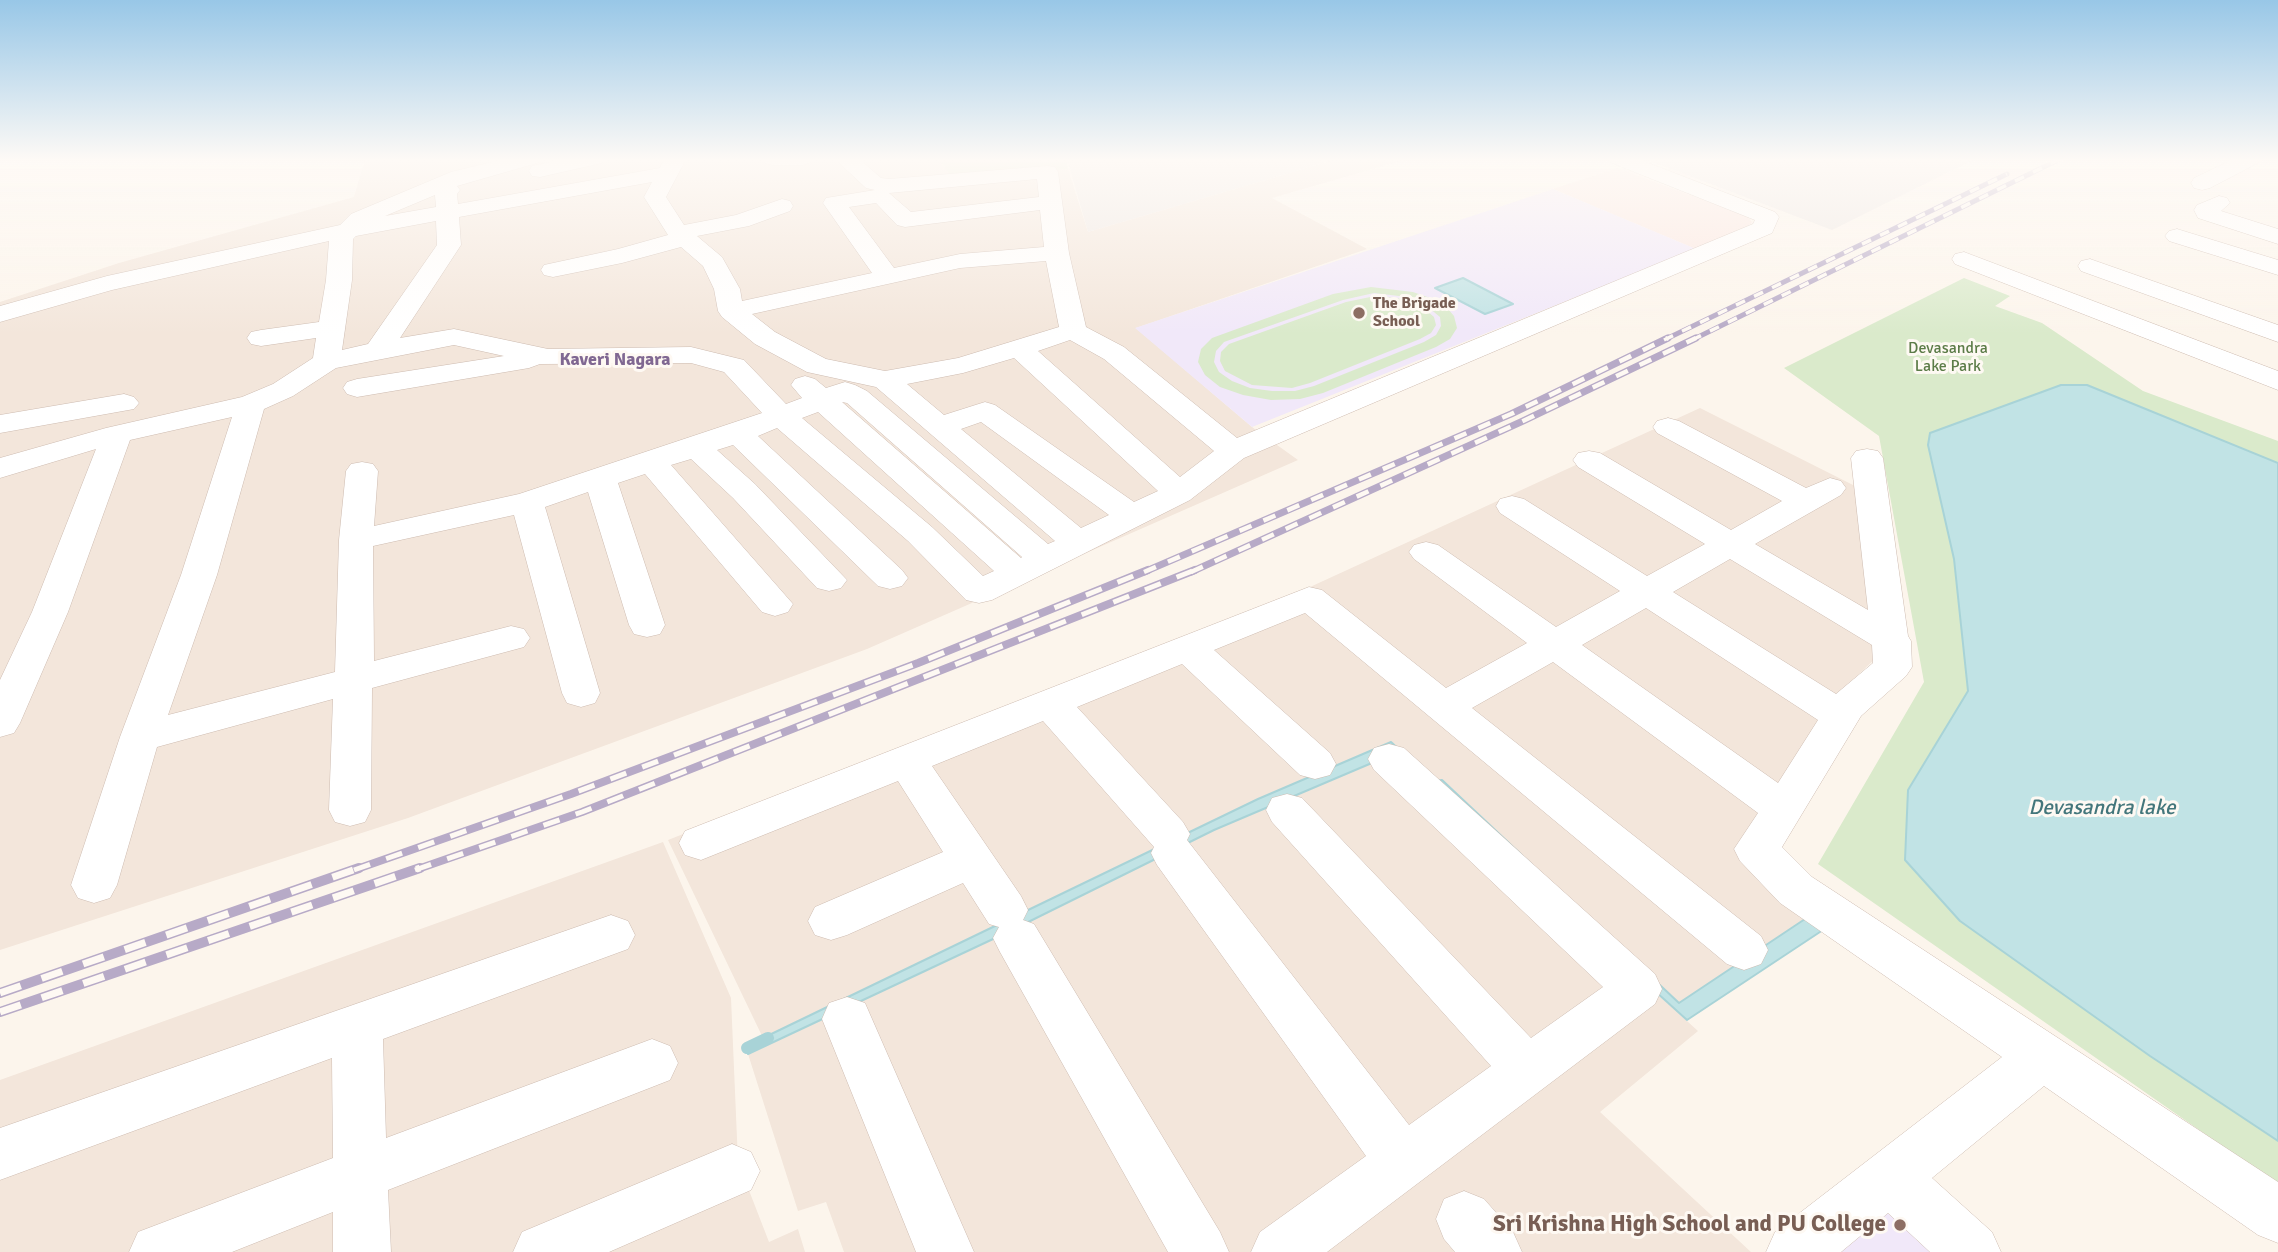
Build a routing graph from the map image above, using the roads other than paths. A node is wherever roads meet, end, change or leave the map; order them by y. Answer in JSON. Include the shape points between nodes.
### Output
{"nodes":[{"id":1,"x":363,"y":217,"type":"edge"},
{"id":2,"x":417,"y":217,"type":"edge"},
{"id":3,"x":447,"y":217,"type":"edge"},
{"id":4,"x":667,"y":217,"type":"edge"},
{"id":5,"x":751,"y":217,"type":"edge"},
{"id":6,"x":844,"y":217,"type":"edge"},
{"id":7,"x":903,"y":217,"type":"edge"},
{"id":8,"x":926,"y":217,"type":"edge"},
{"id":9,"x":1053,"y":217,"type":"edge"},
{"id":10,"x":1767,"y":217,"type":"edge"},
{"id":11,"x":2219,"y":217,"type":"edge"},
{"id":12,"x":348,"y":230,"type":"junction"},
{"id":13,"x":682,"y":236,"type":"junction"},
{"id":14,"x":2177,"y":236,"type":"dead end"},
{"id":15,"x":2278,"y":237,"type":"edge"},
{"id":16,"x":2222,"y":250,"type":"junction"},
{"id":17,"x":1058,"y":253,"type":"junction"},
{"id":18,"x":1964,"y":259,"type":"dead end"},
{"id":19,"x":2197,"y":262,"type":"dead end"},
{"id":20,"x":2090,"y":266,"type":"dead end"},
{"id":21,"x":2278,"y":268,"type":"edge"},
{"id":22,"x":554,"y":270,"type":"dead end"},
{"id":23,"x":886,"y":275,"type":"junction"},
{"id":24,"x":0,"y":314,"type":"edge"},
{"id":25,"x":741,"y":319,"type":"junction"},
{"id":26,"x":332,"y":328,"type":"junction"},
{"id":27,"x":1073,"y":331,"type":"junction"},
{"id":28,"x":2278,"y":334,"type":"edge"},
{"id":29,"x":261,"y":338,"type":"dead end"},
{"id":30,"x":1019,"y":348,"type":"junction"},
{"id":31,"x":377,"y":350,"type":"junction"},
{"id":32,"x":776,"y":350,"type":"junction"},
{"id":33,"x":548,"y":357,"type":"junction"},
{"id":34,"x":326,"y":362,"type":"junction"},
{"id":35,"x":734,"y":366,"type":"junction"},
{"id":36,"x":885,"y":380,"type":"junction"},
{"id":37,"x":2278,"y":381,"type":"edge"},
{"id":38,"x":357,"y":388,"type":"dead end"},
{"id":39,"x":820,"y":400,"type":"junction"},
{"id":40,"x":251,"y":404,"type":"junction"},
{"id":41,"x":782,"y":417,"type":"junction"},
{"id":42,"x":120,"y":418,"type":"junction"},
{"id":43,"x":15,"y":421,"type":"edge"},
{"id":44,"x":939,"y":426,"type":"junction"},
{"id":45,"x":1668,"y":428,"type":"dead end"},
{"id":46,"x":738,"y":433,"type":"junction"},
{"id":47,"x":695,"y":446,"type":"junction"},
{"id":48,"x":1233,"y":451,"type":"junction"},
{"id":49,"x":1867,"y":458,"type":"dead end"},
{"id":50,"x":1589,"y":460,"type":"dead end"},
{"id":51,"x":650,"y":461,"type":"junction"},
{"id":52,"x":6,"y":467,"type":"edge"},
{"id":53,"x":362,"y":471,"type":"dead end"},
{"id":54,"x":600,"y":478,"type":"junction"},
{"id":55,"x":1179,"y":493,"type":"junction"},
{"id":56,"x":527,"y":502,"type":"junction"},
{"id":57,"x":1513,"y":506,"type":"dead end"},
{"id":58,"x":973,"y":515,"type":"junction"},
{"id":59,"x":1132,"y":516,"type":"junction"},
{"id":60,"x":920,"y":534,"type":"junction"},
{"id":61,"x":356,"y":540,"type":"junction"},
{"id":62,"x":1078,"y":543,"type":"junction"},
{"id":63,"x":1730,"y":544,"type":"junction"},
{"id":64,"x":1426,"y":552,"type":"dead end"},
{"id":65,"x":1029,"y":566,"type":"junction"},
{"id":66,"x":890,"y":578,"type":"dead end"},
{"id":67,"x":829,"y":580,"type":"dead end"},
{"id":68,"x":1647,"y":592,"type":"junction"},
{"id":69,"x":775,"y":604,"type":"dead end"},
{"id":70,"x":647,"y":625,"type":"dead end"},
{"id":71,"x":511,"y":638,"type":"dead end"},
{"id":72,"x":1892,"y":641,"type":"junction"},
{"id":73,"x":1554,"y":644,"type":"junction"},
{"id":74,"x":1187,"y":647,"type":"junction"},
{"id":75,"x":353,"y":681,"type":"junction"},
{"id":76,"x":581,"y":694,"type":"dead end"},
{"id":77,"x":1049,"y":702,"type":"junction"},
{"id":78,"x":1445,"y":706,"type":"junction"},
{"id":79,"x":1841,"y":716,"type":"junction"},
{"id":80,"x":0,"y":723,"type":"edge"},
{"id":81,"x":140,"y":737,"type":"junction"},
{"id":82,"x":906,"y":760,"type":"junction"},
{"id":83,"x":1389,"y":760,"type":"dead end"},
{"id":84,"x":1315,"y":765,"type":"dead end"},
{"id":85,"x":350,"y":810,"type":"dead end"},
{"id":86,"x":1287,"y":810,"type":"dead end"},
{"id":87,"x":1784,"y":810,"type":"junction"},
{"id":88,"x":701,"y":843,"type":"dead end"},
{"id":89,"x":971,"y":859,"type":"junction"},
{"id":90,"x":94,"y":885,"type":"dead end"},
{"id":91,"x":831,"y":921,"type":"dead end"},
{"id":92,"x":611,"y":935,"type":"dead end"},
{"id":93,"x":1744,"y":950,"type":"dead end"},
{"id":94,"x":847,"y":1020,"type":"dead end"},
{"id":95,"x":356,"y":1026,"type":"junction"},
{"id":96,"x":2043,"y":1056,"type":"junction"},
{"id":97,"x":652,"y":1063,"type":"dead end"},
{"id":98,"x":1528,"y":1070,"type":"junction"},
{"id":99,"x":0,"y":1154,"type":"edge"},
{"id":100,"x":1403,"y":1162,"type":"junction"},
{"id":101,"x":732,"y":1171,"type":"dead end"},
{"id":102,"x":360,"y":1175,"type":"junction"},
{"id":103,"x":1891,"y":1178,"type":"junction"},
{"id":104,"x":2278,"y":1215,"type":"edge"},
{"id":105,"x":158,"y":1252,"type":"edge"},
{"id":106,"x":362,"y":1252,"type":"edge"},
{"id":107,"x":542,"y":1252,"type":"edge"},
{"id":108,"x":945,"y":1252,"type":"edge"},
{"id":109,"x":1200,"y":1252,"type":"edge"},
{"id":110,"x":1280,"y":1252,"type":"edge"},
{"id":111,"x":1795,"y":1252,"type":"edge"},
{"id":112,"x":1972,"y":1252,"type":"edge"}],
"edges":[{"from":1,"to":12,"type":"street"},
{"from":2,"to":12,"type":"street"},
{"from":3,"to":31,"type":"street","via":[[449,245]]},
{"from":4,"to":13,"type":"street"},
{"from":5,"to":13,"type":"street"},
{"from":6,"to":23,"type":"street"},
{"from":7,"to":8,"type":"street"},
{"from":9,"to":17,"type":"street"},
{"from":10,"to":48,"type":"street","via":[[1764,228]]},
{"from":11,"to":15,"type":"street"},
{"from":12,"to":24,"type":"street","via":[[107,284]]},
{"from":12,"to":26,"type":"street","via":[[341,237]]},
{"from":13,"to":22,"type":"street","via":[[622,256]]},
{"from":13,"to":25,"type":"street","via":[[713,262]]},
{"from":14,"to":16,"type":"street"},
{"from":16,"to":19,"type":"street"},
{"from":16,"to":21,"type":"street"},
{"from":17,"to":23,"type":"street","via":[[960,261]]},
{"from":17,"to":27,"type":"street"},
{"from":18,"to":37,"type":"street"},
{"from":20,"to":28,"type":"street"},
{"from":23,"to":25,"type":"street"},
{"from":25,"to":32,"type":"street"},
{"from":25,"to":33,"type":"street"},
{"from":26,"to":29,"type":"street"},
{"from":26,"to":34,"type":"street"},
{"from":27,"to":30,"type":"street"},
{"from":27,"to":48,"type":"street","via":[[1114,353]]},
{"from":30,"to":36,"type":"street","via":[[963,365]]},
{"from":30,"to":55,"type":"street"},
{"from":31,"to":33,"type":"street","via":[[454,337]]},
{"from":31,"to":34,"type":"street"},
{"from":32,"to":35,"type":"street"},
{"from":32,"to":36,"type":"street","via":[[817,366]]},
{"from":32,"to":39,"type":"street"},
{"from":33,"to":35,"type":"street","via":[[691,355]]},
{"from":33,"to":38,"type":"street"},
{"from":34,"to":40,"type":"street"},
{"from":35,"to":41,"type":"street"},
{"from":36,"to":44,"type":"street"},
{"from":39,"to":41,"type":"street"},
{"from":39,"to":58,"type":"street","via":[[850,392]]},
{"from":40,"to":42,"type":"street"},
{"from":40,"to":81,"type":"street","via":[[199,575]]},
{"from":41,"to":46,"type":"street"},
{"from":41,"to":60,"type":"street"},
{"from":42,"to":43,"type":"street"},
{"from":42,"to":52,"type":"street"},
{"from":42,"to":80,"type":"street","via":[[50,612]]},
{"from":43,"to":52,"type":"street"},
{"from":44,"to":59,"type":"street","via":[[985,411]]},
{"from":44,"to":62,"type":"street"},
{"from":45,"to":63,"type":"street","via":[[1818,494]]},
{"from":46,"to":47,"type":"street"},
{"from":46,"to":66,"type":"street"},
{"from":47,"to":51,"type":"street"},
{"from":47,"to":67,"type":"street"},
{"from":48,"to":55,"type":"street"},
{"from":49,"to":72,"type":"street"},
{"from":50,"to":63,"type":"street"},
{"from":51,"to":54,"type":"street"},
{"from":51,"to":69,"type":"street"},
{"from":53,"to":61,"type":"street"},
{"from":54,"to":56,"type":"street"},
{"from":54,"to":70,"type":"street"},
{"from":55,"to":59,"type":"street"},
{"from":56,"to":61,"type":"street"},
{"from":56,"to":76,"type":"street"},
{"from":57,"to":68,"type":"street"},
{"from":58,"to":60,"type":"street"},
{"from":58,"to":65,"type":"street"},
{"from":59,"to":62,"type":"street"},
{"from":60,"to":65,"type":"street","via":[[979,592]]},
{"from":61,"to":75,"type":"street"},
{"from":62,"to":65,"type":"street"},
{"from":63,"to":68,"type":"street"},
{"from":63,"to":72,"type":"street"},
{"from":64,"to":73,"type":"street"},
{"from":68,"to":73,"type":"street"},
{"from":68,"to":79,"type":"street"},
{"from":71,"to":75,"type":"street"},
{"from":72,"to":79,"type":"street","via":[[1893,667]]},
{"from":73,"to":78,"type":"street"},
{"from":73,"to":87,"type":"street"},
{"from":74,"to":77,"type":"street"},
{"from":74,"to":78,"type":"street","via":[[1309,598]]},
{"from":74,"to":84,"type":"street"},
{"from":75,"to":81,"type":"street"},
{"from":75,"to":85,"type":"street"},
{"from":77,"to":82,"type":"street"},
{"from":77,"to":100,"type":"street","via":[[1170,844]]},
{"from":78,"to":93,"type":"street"},
{"from":79,"to":87,"type":"street"},
{"from":81,"to":90,"type":"street"},
{"from":82,"to":88,"type":"street"},
{"from":82,"to":89,"type":"street"},
{"from":83,"to":98,"type":"street","via":[[1638,989]]},
{"from":86,"to":98,"type":"street"},
{"from":87,"to":96,"type":"street","via":[[1756,849],[1796,890]]},
{"from":89,"to":91,"type":"street"},
{"from":89,"to":109,"type":"street"},
{"from":92,"to":95,"type":"street"},
{"from":94,"to":108,"type":"street"},
{"from":95,"to":99,"type":"street"},
{"from":95,"to":102,"type":"street"},
{"from":96,"to":103,"type":"street"},
{"from":96,"to":104,"type":"street"},
{"from":97,"to":102,"type":"street"},
{"from":98,"to":100,"type":"street"},
{"from":100,"to":110,"type":"street"},
{"from":101,"to":107,"type":"street"},
{"from":102,"to":105,"type":"street"},
{"from":102,"to":106,"type":"street"},
{"from":103,"to":111,"type":"street"},
{"from":103,"to":112,"type":"street"}]}
